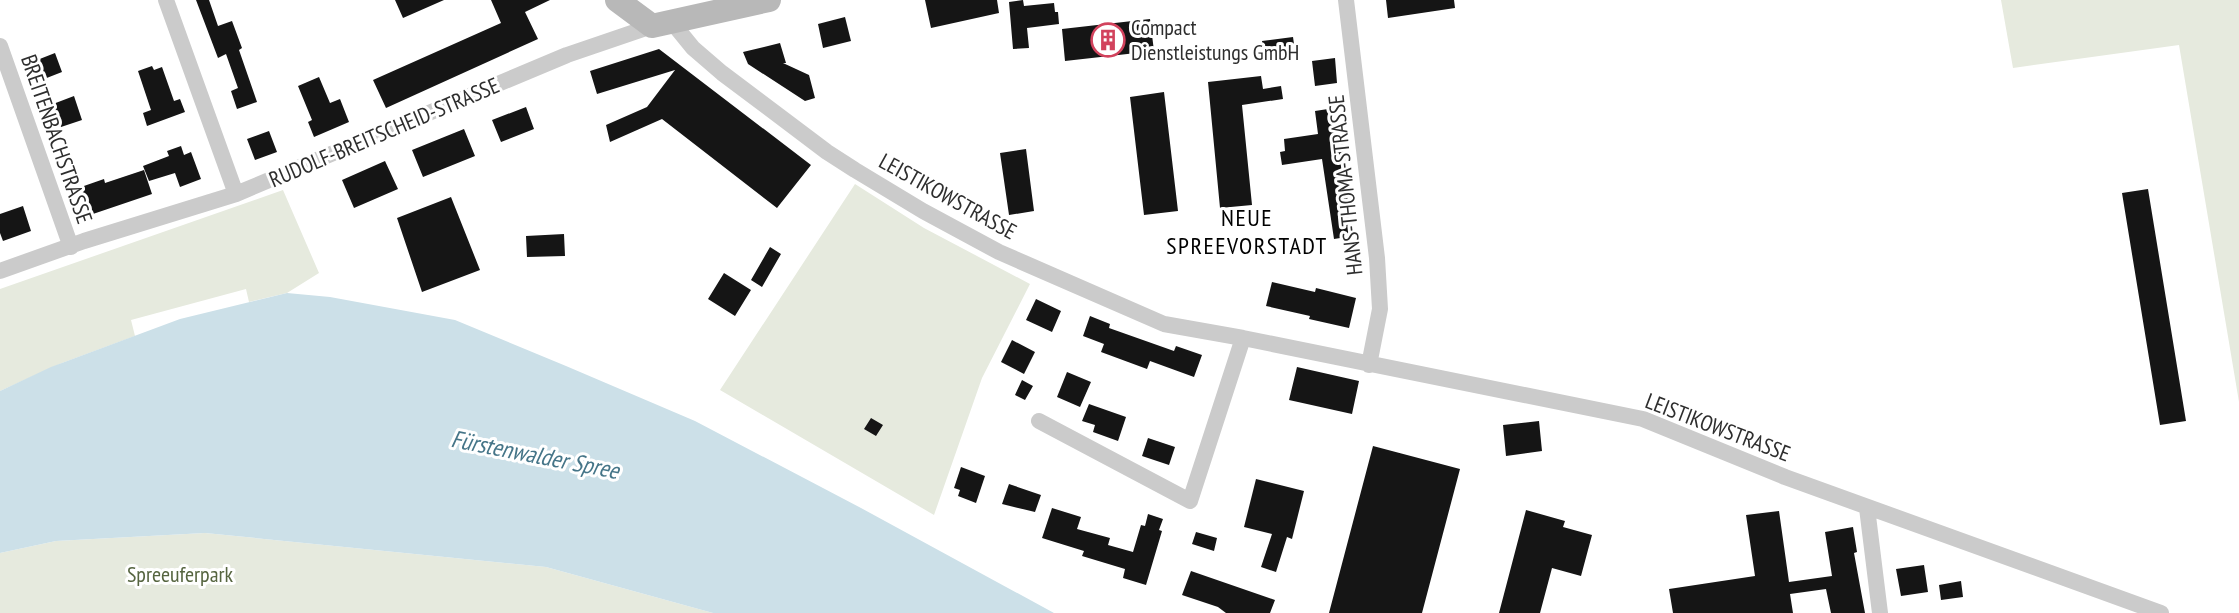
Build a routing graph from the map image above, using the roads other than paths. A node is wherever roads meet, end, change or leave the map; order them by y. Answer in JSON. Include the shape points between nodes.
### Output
{"nodes":[{"id":1,"x":166,"y":0,"type":"edge"},
{"id":2,"x":617,"y":0,"type":"edge"},
{"id":3,"x":769,"y":0,"type":"edge"},
{"id":4,"x":1346,"y":0,"type":"edge"},
{"id":5,"x":662,"y":23,"type":"junction"},
{"id":6,"x":0,"y":46,"type":"edge"},
{"id":7,"x":236,"y":194,"type":"junction"},
{"id":8,"x":70,"y":247,"type":"junction"},
{"id":9,"x":0,"y":271,"type":"edge"},
{"id":10,"x":1243,"y":338,"type":"junction"},
{"id":11,"x":1370,"y":365,"type":"junction"},
{"id":12,"x":1039,"y":421,"type":"dead end"},
{"id":13,"x":1867,"y":508,"type":"junction"},
{"id":14,"x":1880,"y":613,"type":"edge"},
{"id":15,"x":2161,"y":613,"type":"edge"}],
"edges":[{"from":1,"to":7,"type":"street"},
{"from":2,"to":5,"type":"main road"},
{"from":3,"to":5,"type":"main road","name":"RUDOLF-BREITSCHEID-STRASSE"},
{"from":4,"to":11,"type":"street","name":"HANS-THOMA-STRASSE","via":[[1377,258],[1380,309]]},
{"from":5,"to":7,"type":"street","name":"RUDOLF-BREITSCHEID-STRASSE","via":[[567,55]]},
{"from":5,"to":10,"type":"street","name":"LEISTIKOWSTRASSE","via":[[827,152],[923,211],[999,252],[1164,324]]},
{"from":6,"to":8,"type":"street","name":"BREITENBACHSTRASSE"},
{"from":7,"to":8,"type":"street","name":"RUDOLF-BREITSCHEID-STRASSE"},
{"from":8,"to":9,"type":"street","name":"RUDOLF-BREITSCHEID-STRASSE"},
{"from":10,"to":11,"type":"street","name":"LEISTIKOWSTRASSE"},
{"from":10,"to":12,"type":"street","via":[[1190,501]]},
{"from":11,"to":13,"type":"street","name":"LEISTIKOWSTRASSE","via":[[1643,419]]},
{"from":13,"to":14,"type":"street"},
{"from":13,"to":15,"type":"street","name":"LEISTIKOWSTRASSE"}]}
